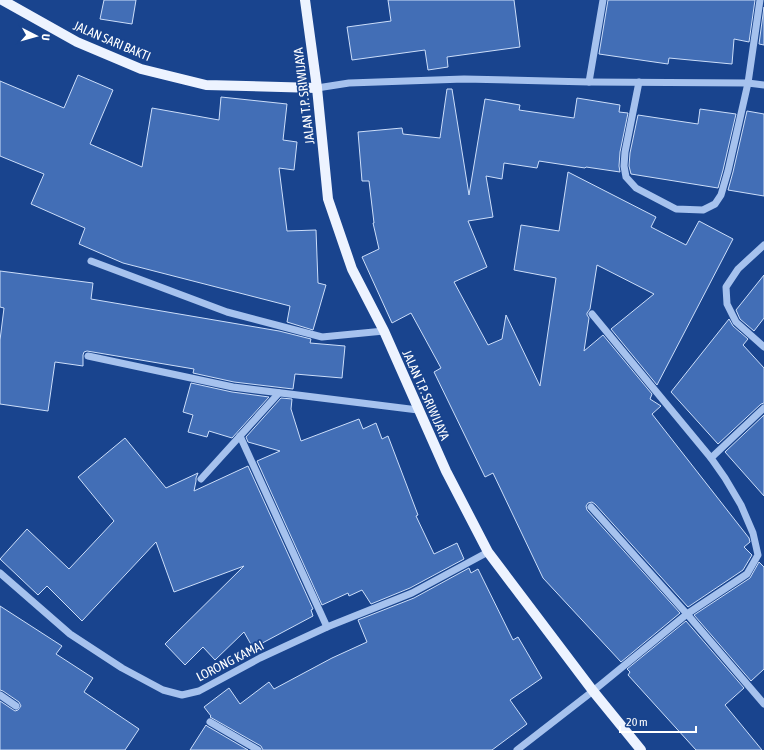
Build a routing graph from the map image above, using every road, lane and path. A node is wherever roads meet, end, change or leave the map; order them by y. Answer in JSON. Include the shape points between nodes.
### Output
{"nodes":[{"id":1,"x":2,"y":0,"type":"edge"},
{"id":2,"x":305,"y":0,"type":"edge"},
{"id":3,"x":603,"y":0,"type":"edge"},
{"id":4,"x":760,"y":0,"type":"edge"},
{"id":5,"x":589,"y":82,"type":"junction"},
{"id":6,"x":639,"y":82,"type":"junction"},
{"id":7,"x":748,"y":83,"type":"junction"},
{"id":8,"x":764,"y":85,"type":"edge"},
{"id":9,"x":317,"y":88,"type":"junction"},
{"id":10,"x":764,"y":245,"type":"edge"},
{"id":11,"x":91,"y":261,"type":"dead end"},
{"id":12,"x":592,"y":314,"type":"dead end"},
{"id":13,"x":384,"y":331,"type":"junction"},
{"id":14,"x":764,"y":347,"type":"edge"},
{"id":15,"x":88,"y":356,"type":"dead end"},
{"id":16,"x":279,"y":393,"type":"junction"},
{"id":17,"x":764,"y":408,"type":"edge"},
{"id":18,"x":418,"y":410,"type":"junction"},
{"id":19,"x":240,"y":436,"type":"junction"},
{"id":20,"x":711,"y":458,"type":"junction"},
{"id":21,"x":201,"y":479,"type":"dead end"},
{"id":22,"x":591,"y":507,"type":"dead end"},
{"id":23,"x":488,"y":552,"type":"junction"},
{"id":24,"x":0,"y":573,"type":"edge"},
{"id":25,"x":687,"y":614,"type":"junction"},
{"id":26,"x":327,"y":627,"type":"junction"},
{"id":27,"x":593,"y":691,"type":"junction"},
{"id":28,"x":0,"y":694,"type":"edge"},
{"id":29,"x":764,"y":704,"type":"edge"},
{"id":30,"x":16,"y":706,"type":"dead end"},
{"id":31,"x":210,"y":722,"type":"dead end"},
{"id":32,"x":258,"y":750,"type":"edge"},
{"id":33,"x":517,"y":750,"type":"edge"},
{"id":34,"x":641,"y":750,"type":"edge"}],
"edges":[{"from":1,"to":9,"type":"main road","name":"JALAN SARI BAKTI","via":[[76,42],[141,70],[206,85]]},
{"from":2,"to":9,"type":"main road","name":"JALAN T.P. SRIWIJAYA"},
{"from":3,"to":5,"type":"street"},
{"from":4,"to":7,"type":"street"},
{"from":5,"to":6,"type":"street"},
{"from":5,"to":9,"type":"street","via":[[464,79],[349,83]]},
{"from":6,"to":7,"type":"street"},
{"from":6,"to":7,"type":"street","via":[[625,152],[626,177],[636,188],[676,209],[703,210],[715,204],[721,195]]},
{"from":7,"to":8,"type":"street"},
{"from":9,"to":13,"type":"main road","name":"JALAN T.P. SRIWIJAYA","via":[[328,199],[352,269]]},
{"from":10,"to":14,"type":"street","via":[[738,269],[726,287],[727,304],[736,322]]},
{"from":11,"to":13,"type":"street","via":[[227,312],[322,337]]},
{"from":12,"to":20,"type":"street"},
{"from":13,"to":18,"type":"main road","name":"JALAN T.P. SRIWIJAYA"},
{"from":15,"to":16,"type":"street","via":[[233,387]]},
{"from":16,"to":18,"type":"street"},
{"from":16,"to":19,"type":"street"},
{"from":17,"to":20,"type":"street"},
{"from":18,"to":23,"type":"main road","name":"JALAN T.P. SRIWIJAYA"},
{"from":19,"to":21,"type":"street"},
{"from":19,"to":26,"type":"street"},
{"from":20,"to":25,"type":"street","via":[[741,505],[753,533],[758,555],[746,574]]},
{"from":22,"to":25,"type":"street"},
{"from":23,"to":26,"type":"street","name":"LORONG KAMAI","via":[[412,593]]},
{"from":23,"to":27,"type":"main road","name":"JALAN T.P. SRIWIJAYA"},
{"from":24,"to":26,"type":"street","name":"LORONG KAMAI","via":[[70,634],[122,668],[163,690],[182,694],[199,691],[260,658]]},
{"from":25,"to":27,"type":"street"},
{"from":25,"to":29,"type":"street"},
{"from":27,"to":33,"type":"street"},
{"from":27,"to":34,"type":"main road","name":"JALAN T.P. SRIWIJAYA"},
{"from":28,"to":30,"type":"street"},
{"from":31,"to":32,"type":"street"}]}
